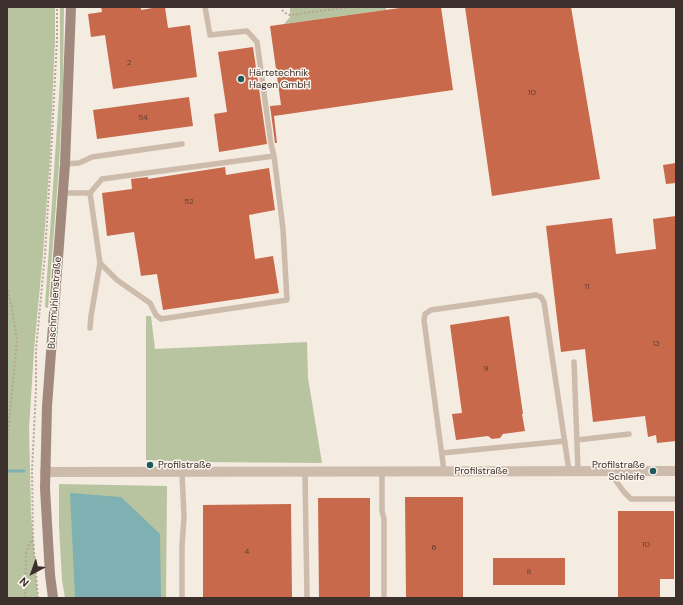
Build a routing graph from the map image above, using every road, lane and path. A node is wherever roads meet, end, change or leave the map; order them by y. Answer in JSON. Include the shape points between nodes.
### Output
{"nodes":[{"id":1,"x":57,"y":7,"type":"edge"},
{"id":2,"x":71,"y":7,"type":"edge"},
{"id":3,"x":205,"y":7,"type":"edge"},
{"id":4,"x":350,"y":7,"type":"edge"},
{"id":5,"x":282,"y":10,"type":"dead end"},
{"id":6,"x":182,"y":144,"type":"dead end"},
{"id":7,"x":274,"y":156,"type":"junction"},
{"id":8,"x":65,"y":164,"type":"junction"},
{"id":9,"x":63,"y":192,"type":"junction"},
{"id":10,"x":90,"y":193,"type":"junction"},
{"id":11,"x":100,"y":263,"type":"junction"},
{"id":12,"x":7,"y":286,"type":"edge"},
{"id":13,"x":90,"y":328,"type":"dead end"},
{"id":14,"x":574,"y":362,"type":"dead end"},
{"id":15,"x":629,"y":434,"type":"dead end"},
{"id":16,"x":577,"y":440,"type":"junction"},
{"id":17,"x":565,"y":441,"type":"junction"},
{"id":18,"x":7,"y":442,"type":"edge"},
{"id":19,"x":442,"y":453,"type":"junction"},
{"id":20,"x":444,"y":471,"type":"junction"},
{"id":21,"x":574,"y":471,"type":"junction"},
{"id":22,"x":613,"y":471,"type":"junction"},
{"id":23,"x":676,"y":471,"type":"edge"},
{"id":24,"x":45,"y":472,"type":"junction"},
{"id":25,"x":182,"y":472,"type":"junction"},
{"id":26,"x":306,"y":472,"type":"junction"},
{"id":27,"x":382,"y":472,"type":"junction"},
{"id":28,"x":676,"y":498,"type":"edge"},
{"id":29,"x":33,"y":539,"type":"junction"},
{"id":30,"x":25,"y":598,"type":"edge"},
{"id":31,"x":38,"y":598,"type":"edge"},
{"id":32,"x":53,"y":598,"type":"edge"},
{"id":33,"x":182,"y":598,"type":"edge"},
{"id":34,"x":307,"y":598,"type":"edge"},
{"id":35,"x":384,"y":598,"type":"edge"}],
"edges":[{"from":1,"to":29,"type":"path","via":[[51,156],[36,350],[37,389],[32,470]]},
{"from":2,"to":8,"type":"street","name":"Buschmühlenstraße"},
{"from":3,"to":7,"type":"lane","via":[[210,35],[247,31],[257,42]]},
{"from":4,"to":5,"type":"path","via":[[290,15]]},
{"from":6,"to":8,"type":"lane","via":[[92,156],[79,163]]},
{"from":7,"to":10,"type":"lane","via":[[102,179]]},
{"from":7,"to":11,"type":"lane","via":[[283,229],[287,300],[161,319],[150,303],[117,280]]},
{"from":8,"to":9,"type":"street","name":"Buschmühlenstraße"},
{"from":9,"to":10,"type":"lane"},
{"from":9,"to":24,"type":"street","name":"Buschmühlenstraße"},
{"from":10,"to":11,"type":"lane"},
{"from":11,"to":13,"type":"lane"},
{"from":12,"to":18,"type":"path","via":[[17,340]]},
{"from":14,"to":16,"type":"lane"},
{"from":15,"to":16,"type":"lane"},
{"from":16,"to":21,"type":"lane"},
{"from":17,"to":19,"type":"lane"},
{"from":17,"to":19,"type":"lane","via":[[544,302],[536,295],[431,310],[425,314]]},
{"from":17,"to":21,"type":"lane"},
{"from":19,"to":20,"type":"lane"},
{"from":20,"to":21,"type":"street","name":"Profilstraße"},
{"from":20,"to":27,"type":"street","name":"Profilstraße"},
{"from":21,"to":22,"type":"street","name":"Profilstraße"},
{"from":22,"to":23,"type":"street","name":"Profilstraße"},
{"from":22,"to":28,"type":"lane","via":[[616,481],[631,499]]},
{"from":24,"to":25,"type":"street","name":"Profilstraße"},
{"from":24,"to":32,"type":"street","name":"Buschmühlenstraße"},
{"from":25,"to":26,"type":"street","name":"Profilstraße"},
{"from":25,"to":33,"type":"lane"},
{"from":26,"to":27,"type":"street","name":"Profilstraße"},
{"from":26,"to":34,"type":"lane"},
{"from":27,"to":35,"type":"lane"},
{"from":29,"to":30,"type":"path","via":[[26,555]]},
{"from":29,"to":31,"type":"path"}]}
